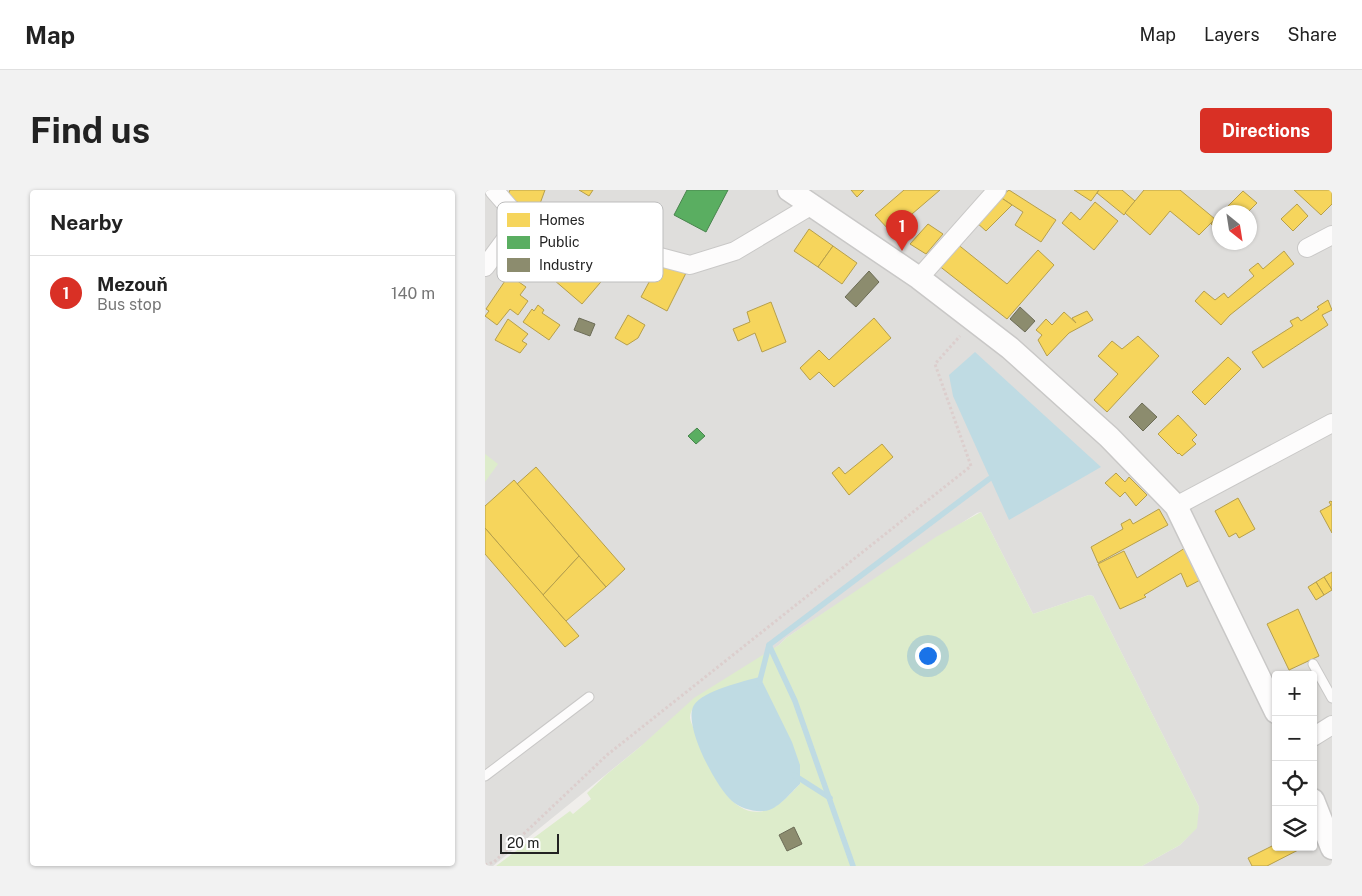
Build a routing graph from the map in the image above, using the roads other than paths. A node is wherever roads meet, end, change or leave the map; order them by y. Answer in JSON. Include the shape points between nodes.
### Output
{"nodes":[{"id":1,"x":494,"y":190,"type":"edge"},
{"id":2,"x":789,"y":190,"type":"edge"},
{"id":3,"x":997,"y":190,"type":"edge"},
{"id":4,"x":504,"y":202,"type":"edge"},
{"id":5,"x":812,"y":205,"type":"junction"},
{"id":6,"x":1332,"y":235,"type":"edge"},
{"id":7,"x":1307,"y":248,"type":"dead end"},
{"id":8,"x":497,"y":251,"type":"edge"},
{"id":9,"x":663,"y":258,"type":"edge"},
{"id":10,"x":485,"y":267,"type":"edge"},
{"id":11,"x":919,"y":278,"type":"junction"},
{"id":12,"x":1332,"y":423,"type":"edge"},
{"id":13,"x":1177,"y":506,"type":"junction"},
{"id":14,"x":1313,"y":664,"type":"dead end"},
{"id":15,"x":589,"y":698,"type":"dead end"},
{"id":16,"x":1332,"y":698,"type":"edge"},
{"id":17,"x":1272,"y":704,"type":"edge"},
{"id":18,"x":1332,"y":725,"type":"edge"},
{"id":19,"x":1317,"y":734,"type":"edge"},
{"id":20,"x":485,"y":776,"type":"edge"},
{"id":21,"x":1315,"y":806,"type":"edge"},
{"id":22,"x":1332,"y":848,"type":"edge"}],
"edges":[{"from":1,"to":4,"type":"street"},
{"from":2,"to":5,"type":"street"},
{"from":3,"to":11,"type":"street"},
{"from":5,"to":9,"type":"street","via":[[735,251],[690,265]]},
{"from":5,"to":11,"type":"street"},
{"from":6,"to":7,"type":"street"},
{"from":8,"to":10,"type":"street"},
{"from":11,"to":13,"type":"street","via":[[1010,348],[1109,438]]},
{"from":12,"to":13,"type":"street"},
{"from":13,"to":17,"type":"street"},
{"from":14,"to":16,"type":"lane"},
{"from":15,"to":20,"type":"lane"},
{"from":18,"to":19,"type":"street"},
{"from":21,"to":22,"type":"street"}]}
